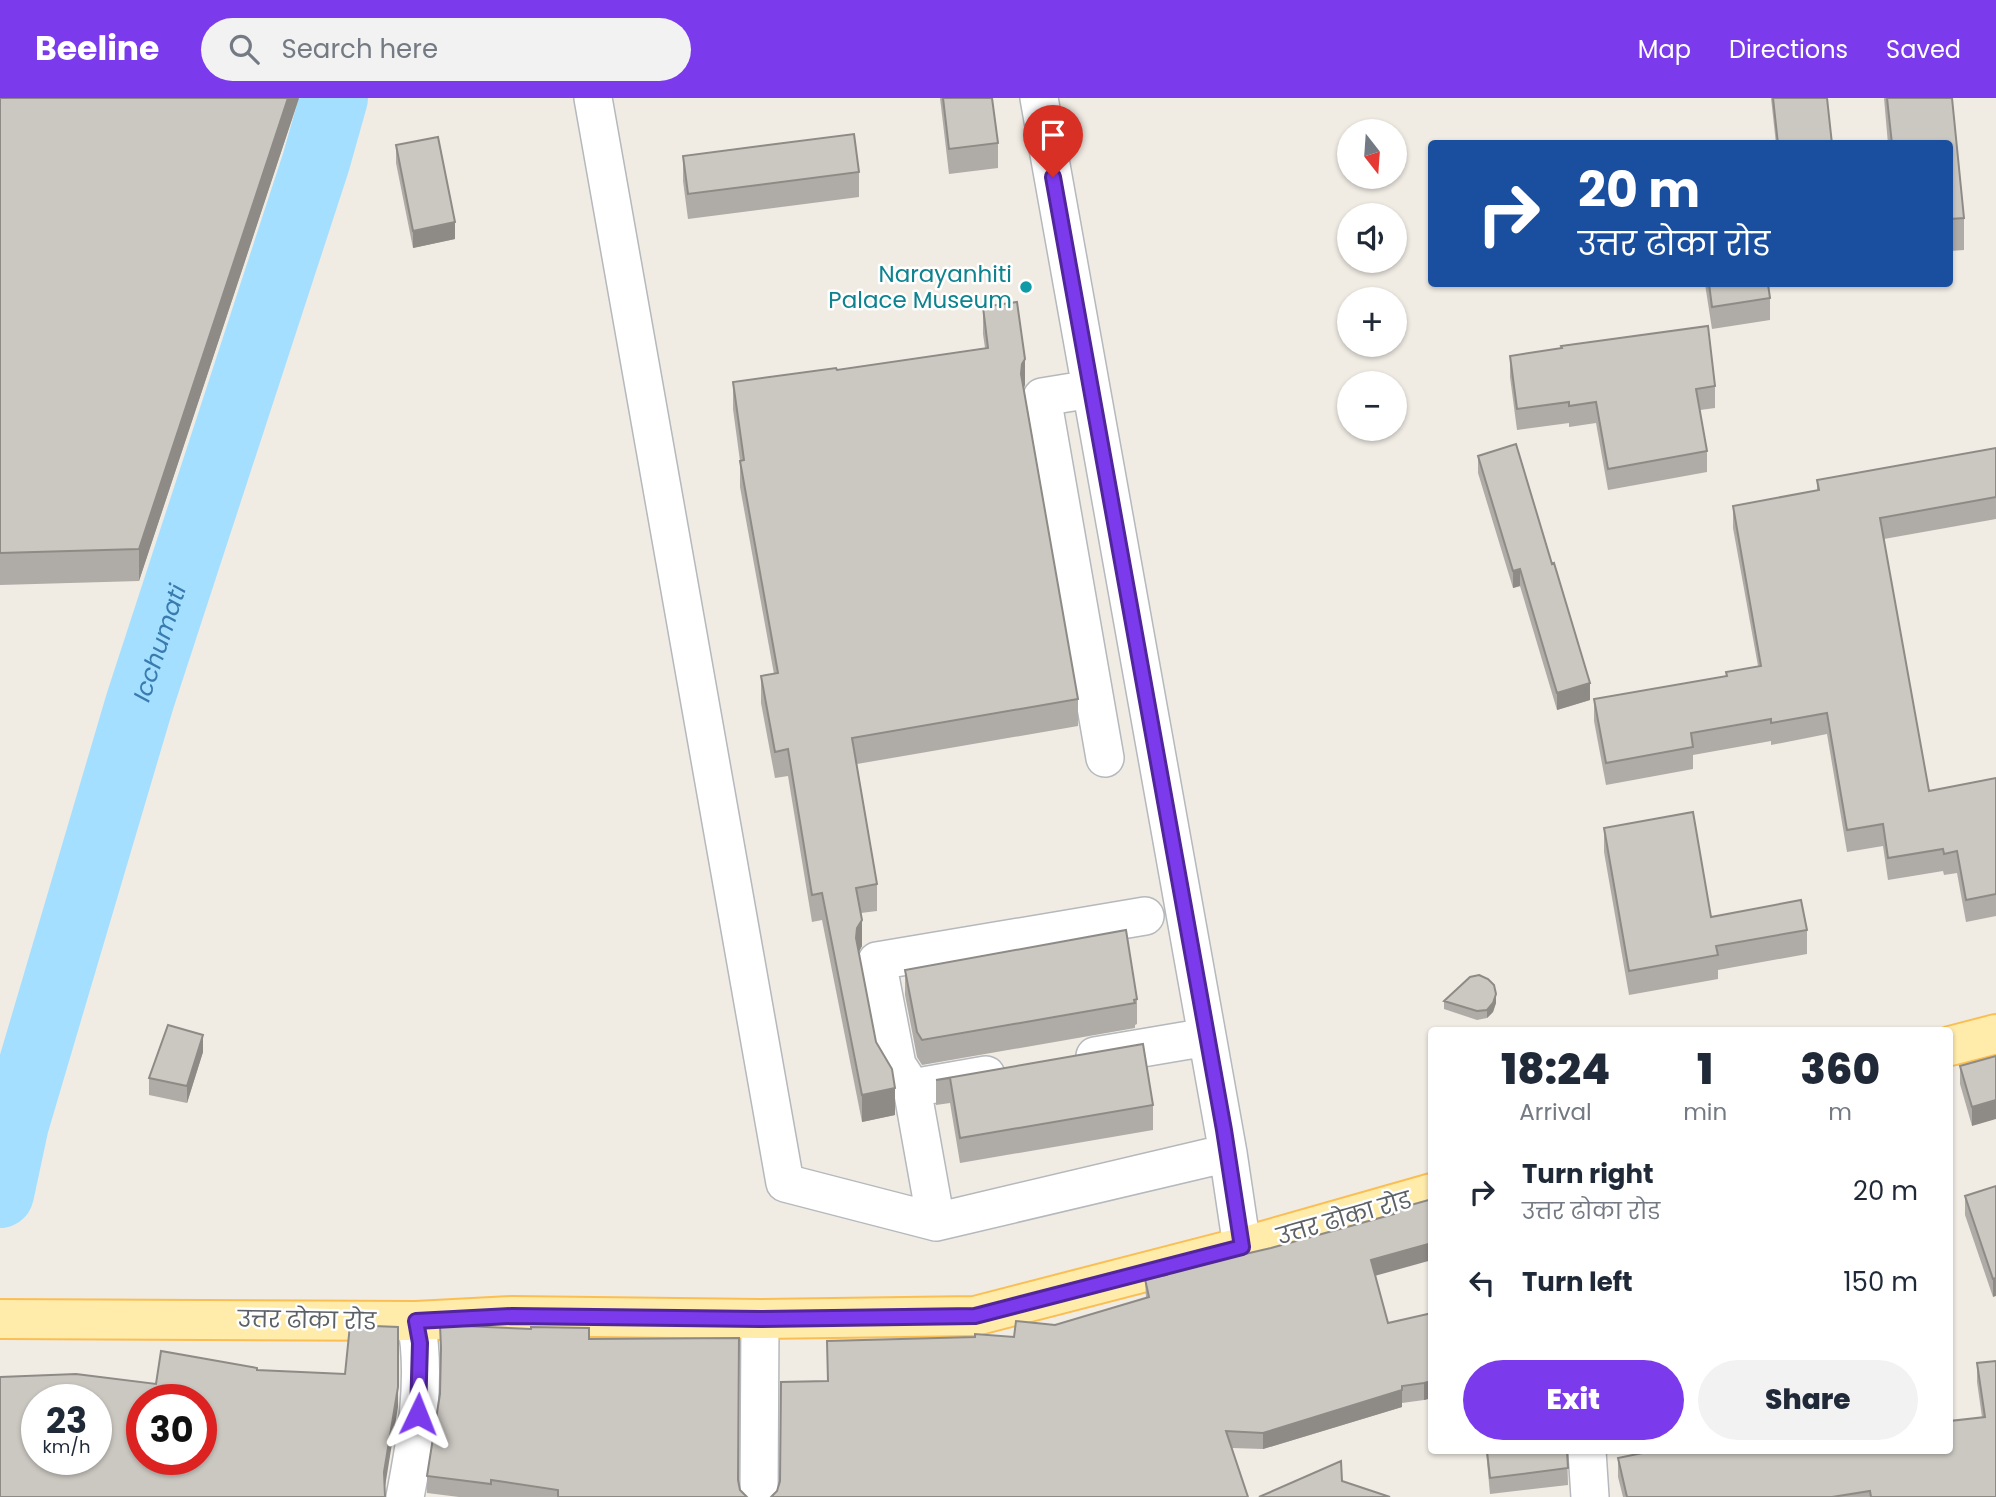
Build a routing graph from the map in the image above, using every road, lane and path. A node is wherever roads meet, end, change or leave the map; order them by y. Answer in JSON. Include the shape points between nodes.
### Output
{"nodes":[{"id":1,"x":593,"y":98,"type":"edge"},
{"id":2,"x":1039,"y":98,"type":"edge"},
{"id":3,"x":1091,"y":389,"type":"junction"},
{"id":4,"x":1105,"y":758,"type":"dead end"},
{"id":5,"x":1145,"y":916,"type":"dead end"},
{"id":6,"x":1996,"y":1034,"type":"edge"},
{"id":7,"x":1207,"y":1037,"type":"junction"},
{"id":8,"x":1953,"y":1045,"type":"edge"},
{"id":9,"x":1060,"y":1063,"type":"edge"},
{"id":10,"x":1019,"y":1069,"type":"edge"},
{"id":11,"x":912,"y":1088,"type":"junction"},
{"id":12,"x":1228,"y":1153,"type":"junction"},
{"id":13,"x":1428,"y":1193,"type":"edge"},
{"id":14,"x":936,"y":1223,"type":"junction"},
{"id":15,"x":1242,"y":1247,"type":"junction"},
{"id":16,"x":0,"y":1319,"type":"edge"},
{"id":17,"x":760,"y":1319,"type":"junction"},
{"id":18,"x":416,"y":1321,"type":"junction"},
{"id":19,"x":1587,"y":1454,"type":"edge"},
{"id":20,"x":405,"y":1497,"type":"edge"},
{"id":21,"x":759,"y":1497,"type":"edge"},
{"id":22,"x":1590,"y":1497,"type":"edge"}],
"edges":[{"from":1,"to":14,"type":"street","via":[[785,1183]]},
{"from":2,"to":3,"type":"street"},
{"from":3,"to":4,"type":"street","via":[[1042,397]]},
{"from":3,"to":7,"type":"street"},
{"from":5,"to":11,"type":"street","via":[[877,961],[897,1065]]},
{"from":6,"to":8,"type":"main road"},
{"from":7,"to":9,"type":"street"},
{"from":7,"to":12,"type":"street"},
{"from":10,"to":11,"type":"street"},
{"from":11,"to":14,"type":"street"},
{"from":12,"to":14,"type":"street"},
{"from":12,"to":15,"type":"street"},
{"from":13,"to":15,"type":"main road","name":"उत्तर ढोका रोड"},
{"from":15,"to":17,"type":"main road","name":"उत्तर ढोका रोड","via":[[975,1316]]},
{"from":16,"to":18,"type":"main road","name":"उत्तर ढोका रोड"},
{"from":17,"to":18,"type":"main road","name":"उत्तर ढोका रोड","via":[[512,1316]]},
{"from":17,"to":21,"type":"street"},
{"from":18,"to":20,"type":"street","via":[[420,1354],[417,1438]]},
{"from":19,"to":22,"type":"street"}]}
